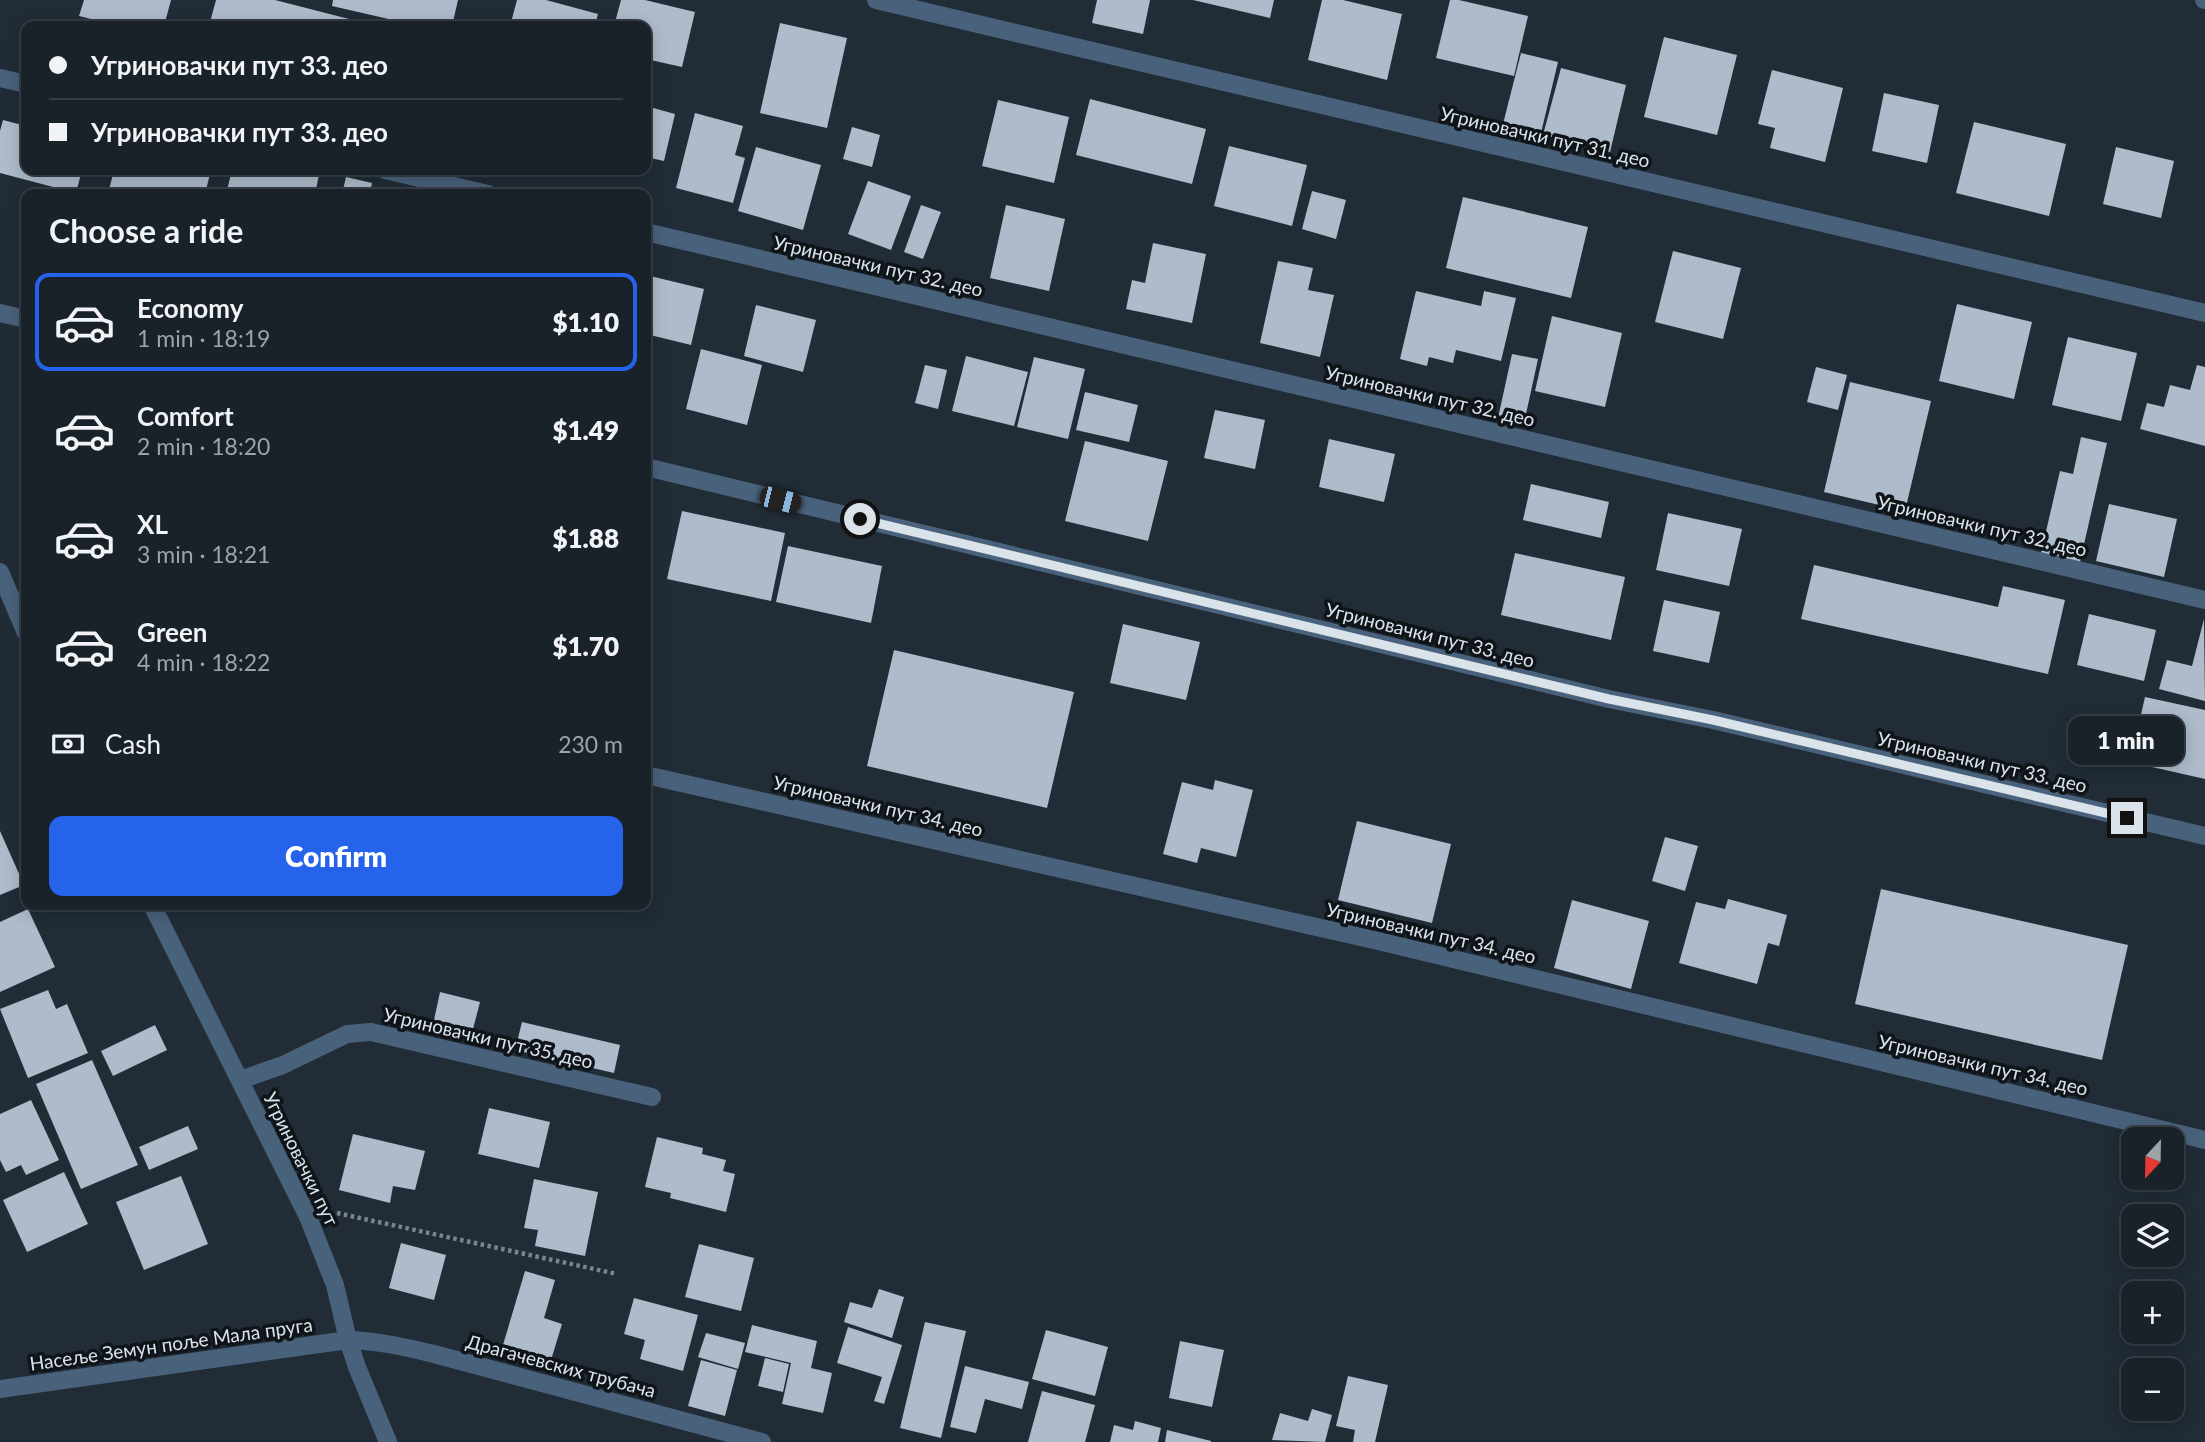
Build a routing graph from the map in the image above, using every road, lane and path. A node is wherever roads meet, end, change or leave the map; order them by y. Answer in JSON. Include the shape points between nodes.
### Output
{"nodes":[{"id":1,"x":876,"y":0,"type":"edge"},
{"id":2,"x":0,"y":78,"type":"edge"},
{"id":3,"x":21,"y":83,"type":"edge"},
{"id":4,"x":406,"y":175,"type":"edge"},
{"id":5,"x":467,"y":189,"type":"edge"},
{"id":6,"x":651,"y":233,"type":"edge"},
{"id":7,"x":0,"y":313,"type":"edge"},
{"id":8,"x":2205,"y":313,"type":"edge"},
{"id":9,"x":21,"y":318,"type":"edge"},
{"id":10,"x":651,"y":468,"type":"edge"},
{"id":11,"x":0,"y":572,"type":"edge"},
{"id":12,"x":2205,"y":600,"type":"edge"},
{"id":13,"x":21,"y":621,"type":"edge"},
{"id":14,"x":651,"y":776,"type":"edge"},
{"id":15,"x":2205,"y":836,"type":"edge"},
{"id":16,"x":155,"y":910,"type":"edge"},
{"id":17,"x":240,"y":1080,"type":"junction"},
{"id":18,"x":652,"y":1097,"type":"dead end"},
{"id":19,"x":2205,"y":1140,"type":"edge"},
{"id":20,"x":308,"y":1217,"type":"junction"},
{"id":21,"x":617,"y":1274,"type":"dead end"},
{"id":22,"x":348,"y":1340,"type":"junction"},
{"id":23,"x":1,"y":1385,"type":"edge"},
{"id":24,"x":388,"y":1442,"type":"edge"},
{"id":25,"x":762,"y":1442,"type":"edge"}],
"edges":[{"from":1,"to":8,"type":"street","name":"Угриновачки пут 31. део"},
{"from":2,"to":3,"type":"street"},
{"from":4,"to":5,"type":"street"},
{"from":6,"to":12,"type":"street","name":"Угриновачки пут 32. део"},
{"from":7,"to":9,"type":"street"},
{"from":10,"to":15,"type":"street","name":"Угриновачки пут 33. део","via":[[1609,699]]},
{"from":11,"to":13,"type":"street"},
{"from":14,"to":19,"type":"street","name":"Угриновачки пут 34. део","via":[[1374,940]]},
{"from":16,"to":17,"type":"street","name":"Угриновачки пут"},
{"from":17,"to":18,"type":"street","name":"Угриновачки пут 35. део","via":[[347,1034],[371,1032]]},
{"from":17,"to":20,"type":"street","name":"Угриновачки пут"},
{"from":20,"to":21,"type":"path","via":[[333,1212],[356,1215]]},
{"from":20,"to":22,"type":"street","name":"Угриновачки пут","via":[[335,1285]]},
{"from":22,"to":23,"type":"street","name":"Насеље Земун поље Мала пруга"},
{"from":22,"to":24,"type":"street","name":"Угриновачки пут"},
{"from":22,"to":25,"type":"street","name":"Драгачевских трубача","via":[[383,1342],[434,1354]]}]}
